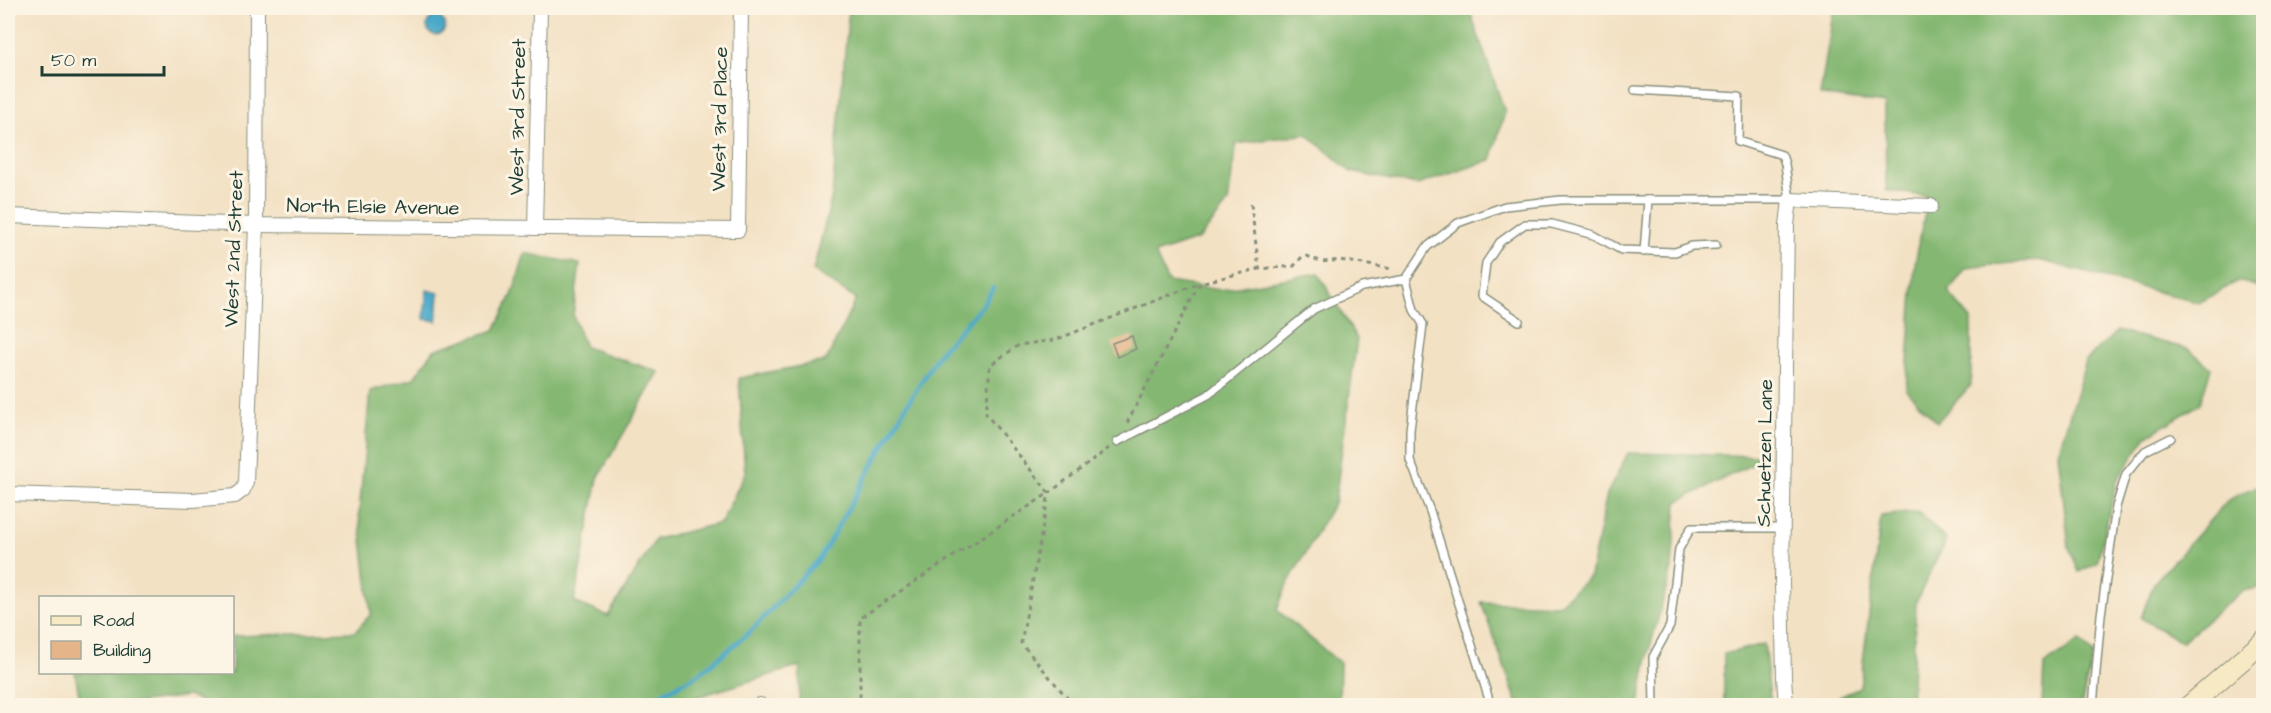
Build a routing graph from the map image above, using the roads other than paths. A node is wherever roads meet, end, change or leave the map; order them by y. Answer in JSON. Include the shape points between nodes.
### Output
{"nodes":[{"id":1,"x":257,"y":8,"type":"edge"},
{"id":2,"x":540,"y":8,"type":"edge"},
{"id":3,"x":741,"y":8,"type":"edge"},
{"id":4,"x":1635,"y":90,"type":"dead end"},
{"id":5,"x":1648,"y":200,"type":"junction"},
{"id":6,"x":1790,"y":200,"type":"junction"},
{"id":7,"x":1930,"y":206,"type":"dead end"},
{"id":8,"x":8,"y":216,"type":"edge"},
{"id":9,"x":256,"y":225,"type":"junction"},
{"id":10,"x":535,"y":228,"type":"junction"},
{"id":11,"x":738,"y":230,"type":"joint"},
{"id":12,"x":1716,"y":245,"type":"dead end"},
{"id":13,"x":1644,"y":252,"type":"junction"},
{"id":14,"x":1408,"y":276,"type":"junction"},
{"id":15,"x":1519,"y":321,"type":"dead end"},
{"id":16,"x":2171,"y":438,"type":"dead end"},
{"id":17,"x":1117,"y":442,"type":"road end"},
{"id":18,"x":8,"y":494,"type":"edge"},
{"id":19,"x":1784,"y":528,"type":"junction"},
{"id":20,"x":2264,"y":640,"type":"edge"},
{"id":21,"x":1491,"y":705,"type":"edge"},
{"id":22,"x":1654,"y":705,"type":"edge"},
{"id":23,"x":1786,"y":705,"type":"edge"},
{"id":24,"x":2093,"y":705,"type":"edge"},
{"id":25,"x":2189,"y":705,"type":"edge"}],
"edges":[{"from":1,"to":9,"type":"street","name":"West 2nd Street"},
{"from":2,"to":10,"type":"street","name":"West 3rd Street"},
{"from":3,"to":11,"type":"street","name":"West 3rd Place"},
{"from":4,"to":6,"type":"lane","via":[[1739,96],[1738,141],[1782,155]]},
{"from":5,"to":6,"type":"lane"},
{"from":5,"to":13,"type":"lane"},
{"from":5,"to":14,"type":"lane","via":[[1561,200],[1505,206],[1458,223],[1427,247]]},
{"from":6,"to":7,"type":"street"},
{"from":6,"to":19,"type":"street","name":"Schuetzen Lane"},
{"from":8,"to":9,"type":"street","name":"North Elsie Avenue"},
{"from":9,"to":10,"type":"street","name":"North Elsie Avenue"},
{"from":9,"to":18,"type":"street","name":"West 2nd Street","via":[[243,490],[235,496],[193,500]]},
{"from":10,"to":11,"type":"street","name":"North Elsie Avenue"},
{"from":12,"to":13,"type":"lane"},
{"from":13,"to":15,"type":"lane","via":[[1621,250],[1594,235],[1552,224],[1525,224],[1500,242],[1486,263],[1482,296]]},
{"from":14,"to":17,"type":"lane","via":[[1362,287],[1314,309],[1208,396]]},
{"from":14,"to":21,"type":"lane","via":[[1414,310],[1423,324],[1410,460]]},
{"from":16,"to":24,"type":"lane","via":[[2145,451],[2126,474],[2116,507]]},
{"from":19,"to":22,"type":"lane","via":[[1691,528],[1679,549],[1670,626],[1653,657]]},
{"from":19,"to":23,"type":"street","name":"Schuetzen Lane"},
{"from":20,"to":25,"type":"street"}]}
